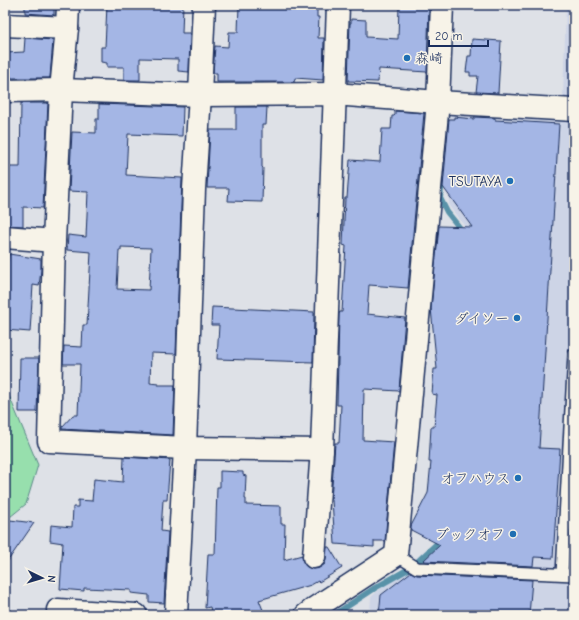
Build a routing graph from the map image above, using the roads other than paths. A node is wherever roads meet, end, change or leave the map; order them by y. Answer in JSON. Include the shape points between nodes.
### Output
{"nodes":[{"id":1,"x":68,"y":5,"type":"edge"},
{"id":2,"x":204,"y":5,"type":"edge"},
{"id":3,"x":338,"y":5,"type":"edge"},
{"id":4,"x":442,"y":5,"type":"edge"},
{"id":5,"x":5,"y":25,"type":"edge"},
{"id":6,"x":67,"y":28,"type":"junction"},
{"id":7,"x":61,"y":90,"type":"junction"},
{"id":8,"x":5,"y":91,"type":"edge"},
{"id":9,"x":334,"y":94,"type":"junction"},
{"id":10,"x":200,"y":95,"type":"junction"},
{"id":11,"x":448,"y":103,"type":"junction"},
{"id":12,"x":574,"y":110,"type":"edge"},
{"id":13,"x":5,"y":237,"type":"edge"},
{"id":14,"x":54,"y":241,"type":"junction"},
{"id":15,"x":574,"y":354,"type":"edge"},
{"id":16,"x":185,"y":448,"type":"junction"},
{"id":17,"x":322,"y":450,"type":"junction"},
{"id":18,"x":396,"y":555,"type":"junction"},
{"id":19,"x":314,"y":557,"type":"dead end"},
{"id":20,"x":562,"y":574,"type":"junction"},
{"id":21,"x":574,"y":575,"type":"edge"},
{"id":22,"x":58,"y":610,"type":"dead end"},
{"id":23,"x":312,"y":613,"type":"edge"},
{"id":24,"x":136,"y":615,"type":"edge"},
{"id":25,"x":176,"y":615,"type":"edge"}],
"edges":[{"from":1,"to":6,"type":"street"},
{"from":2,"to":10,"type":"street"},
{"from":3,"to":9,"type":"street"},
{"from":4,"to":11,"type":"street"},
{"from":5,"to":6,"type":"street"},
{"from":6,"to":7,"type":"street"},
{"from":7,"to":8,"type":"street"},
{"from":7,"to":10,"type":"street"},
{"from":7,"to":14,"type":"street"},
{"from":9,"to":10,"type":"street"},
{"from":9,"to":11,"type":"street"},
{"from":9,"to":17,"type":"street"},
{"from":10,"to":16,"type":"street","via":[[194,189]]},
{"from":11,"to":12,"type":"street"},
{"from":11,"to":18,"type":"street"},
{"from":13,"to":14,"type":"street"},
{"from":14,"to":16,"type":"street","via":[[49,441]]},
{"from":15,"to":20,"type":"lane"},
{"from":16,"to":17,"type":"street"},
{"from":16,"to":25,"type":"street"},
{"from":17,"to":19,"type":"street"},
{"from":18,"to":20,"type":"lane","via":[[417,568]]},
{"from":18,"to":23,"type":"street"},
{"from":20,"to":21,"type":"lane"},
{"from":22,"to":24,"type":"street"}]}
